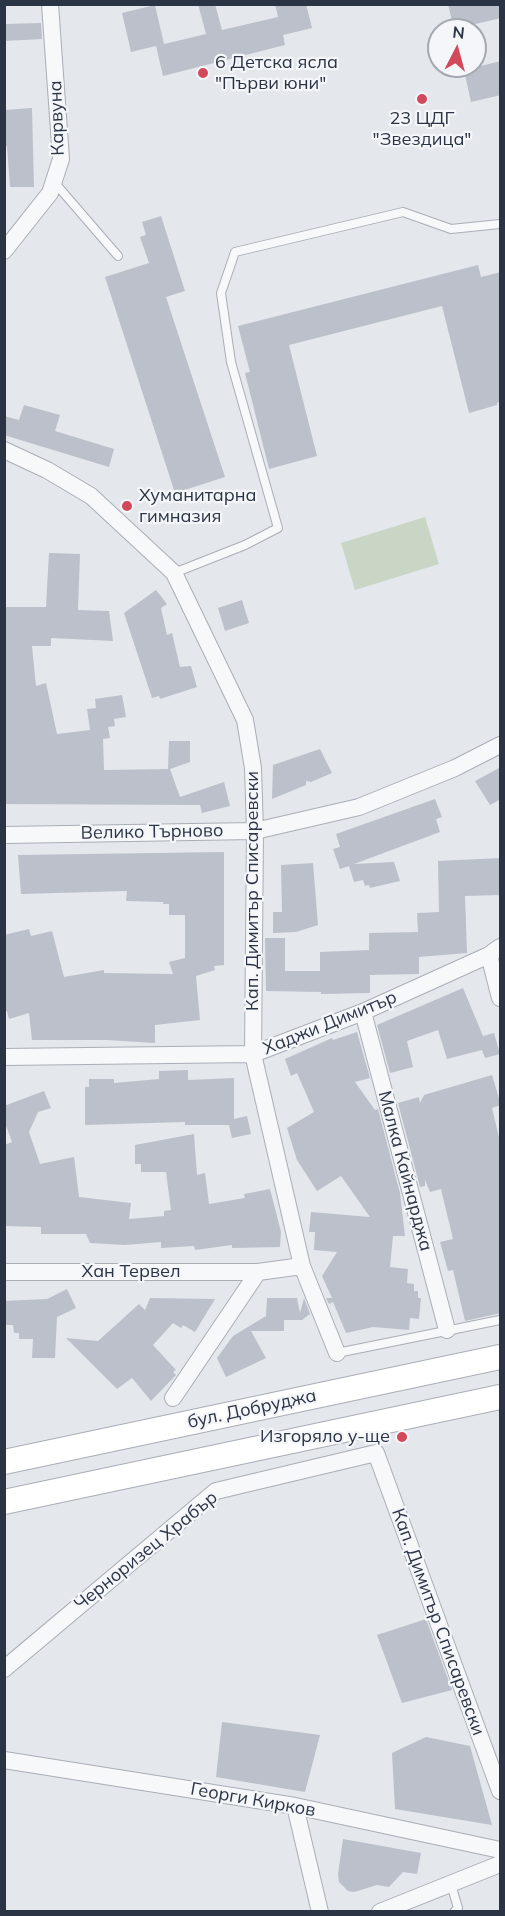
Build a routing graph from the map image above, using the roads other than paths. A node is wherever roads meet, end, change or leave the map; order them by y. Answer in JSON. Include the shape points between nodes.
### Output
{"nodes":[{"id":1,"x":50,"y":4,"type":"edge"},
{"id":2,"x":55,"y":183,"type":"junction"},
{"id":3,"x":501,"y":224,"type":"edge"},
{"id":4,"x":4,"y":251,"type":"edge"},
{"id":5,"x":118,"y":256,"type":"dead end"},
{"id":6,"x":4,"y":450,"type":"edge"},
{"id":7,"x":174,"y":573,"type":"junction"},
{"id":8,"x":501,"y":745,"type":"edge"},
{"id":9,"x":255,"y":831,"type":"junction"},
{"id":10,"x":4,"y":835,"type":"edge"},
{"id":11,"x":495,"y":951,"type":"edge"},
{"id":12,"x":501,"y":998,"type":"edge"},
{"id":13,"x":363,"y":1012,"type":"junction"},
{"id":14,"x":253,"y":1054,"type":"junction"},
{"id":15,"x":4,"y":1057,"type":"edge"},
{"id":16,"x":302,"y":1266,"type":"junction"},
{"id":17,"x":4,"y":1272,"type":"edge"},
{"id":18,"x":258,"y":1272,"type":"junction"},
{"id":19,"x":501,"y":1320,"type":"edge"},
{"id":20,"x":447,"y":1330,"type":"junction"},
{"id":21,"x":337,"y":1353,"type":"joint"},
{"id":22,"x":501,"y":1357,"type":"edge"},
{"id":23,"x":501,"y":1397,"type":"edge"},
{"id":24,"x":173,"y":1398,"type":"dead end"},
{"id":25,"x":376,"y":1453,"type":"joint"},
{"id":26,"x":4,"y":1462,"type":"edge"},
{"id":27,"x":5,"y":1502,"type":"edge"},
{"id":28,"x":4,"y":1669,"type":"edge"},
{"id":29,"x":4,"y":1760,"type":"edge"},
{"id":30,"x":501,"y":1791,"type":"edge"},
{"id":31,"x":295,"y":1806,"type":"junction"},
{"id":32,"x":501,"y":1850,"type":"edge"},
{"id":33,"x":501,"y":1864,"type":"edge"},
{"id":34,"x":451,"y":1884,"type":"junction"},
{"id":35,"x":320,"y":1911,"type":"edge"},
{"id":36,"x":380,"y":1911,"type":"edge"},
{"id":37,"x":454,"y":1911,"type":"edge"}],
"edges":[{"from":1,"to":2,"type":"street","name":"Карвуна","via":[[61,159]]},
{"from":2,"to":4,"type":"street","name":"Карвуна","via":[[30,222]]},
{"from":2,"to":5,"type":"lane"},
{"from":3,"to":7,"type":"lane","via":[[451,229],[403,212],[235,252],[221,293],[231,362],[278,528]]},
{"from":6,"to":7,"type":"street","name":"Кап. Димитър Списаревски","via":[[91,496]]},
{"from":7,"to":9,"type":"street","name":"Кап. Димитър Списаревски","via":[[245,720],[253,768]]},
{"from":8,"to":9,"type":"street","name":"Велико Търново","via":[[359,807]]},
{"from":9,"to":10,"type":"street","name":"Велико Търново"},
{"from":9,"to":14,"type":"street","name":"Кап. Димитър Списаревски"},
{"from":11,"to":12,"type":"street"},
{"from":11,"to":13,"type":"street","name":"Хаджи Димитър"},
{"from":13,"to":14,"type":"street","name":"Хаджи Димитър"},
{"from":13,"to":20,"type":"street","name":"Малка Кайнарджа"},
{"from":14,"to":15,"type":"street","name":"Хаджи Димитър"},
{"from":14,"to":16,"type":"street","name":"Кап. Димитър Списаревски"},
{"from":16,"to":18,"type":"street","name":"Хан Тервел"},
{"from":16,"to":21,"type":"street","name":"Кап. Димитър Списаревски"},
{"from":17,"to":18,"type":"street","name":"Хан Тервел"},
{"from":18,"to":24,"type":"street"},
{"from":19,"to":20,"type":"lane"},
{"from":20,"to":21,"type":"lane"},
{"from":22,"to":26,"type":"main road","name":"бул. Добруджа"},
{"from":23,"to":27,"type":"main road"},
{"from":25,"to":28,"type":"street","name":"Черноризец Храбър","via":[[216,1491]]},
{"from":25,"to":30,"type":"street","name":"Кап. Димитър Списаревски"},
{"from":29,"to":31,"type":"street","name":"Георги Кирков"},
{"from":31,"to":32,"type":"street","name":"Георги Кирков"},
{"from":31,"to":35,"type":"street"},
{"from":33,"to":34,"type":"street"},
{"from":34,"to":36,"type":"street"},
{"from":34,"to":37,"type":"lane","via":[[458,1908]]}]}
